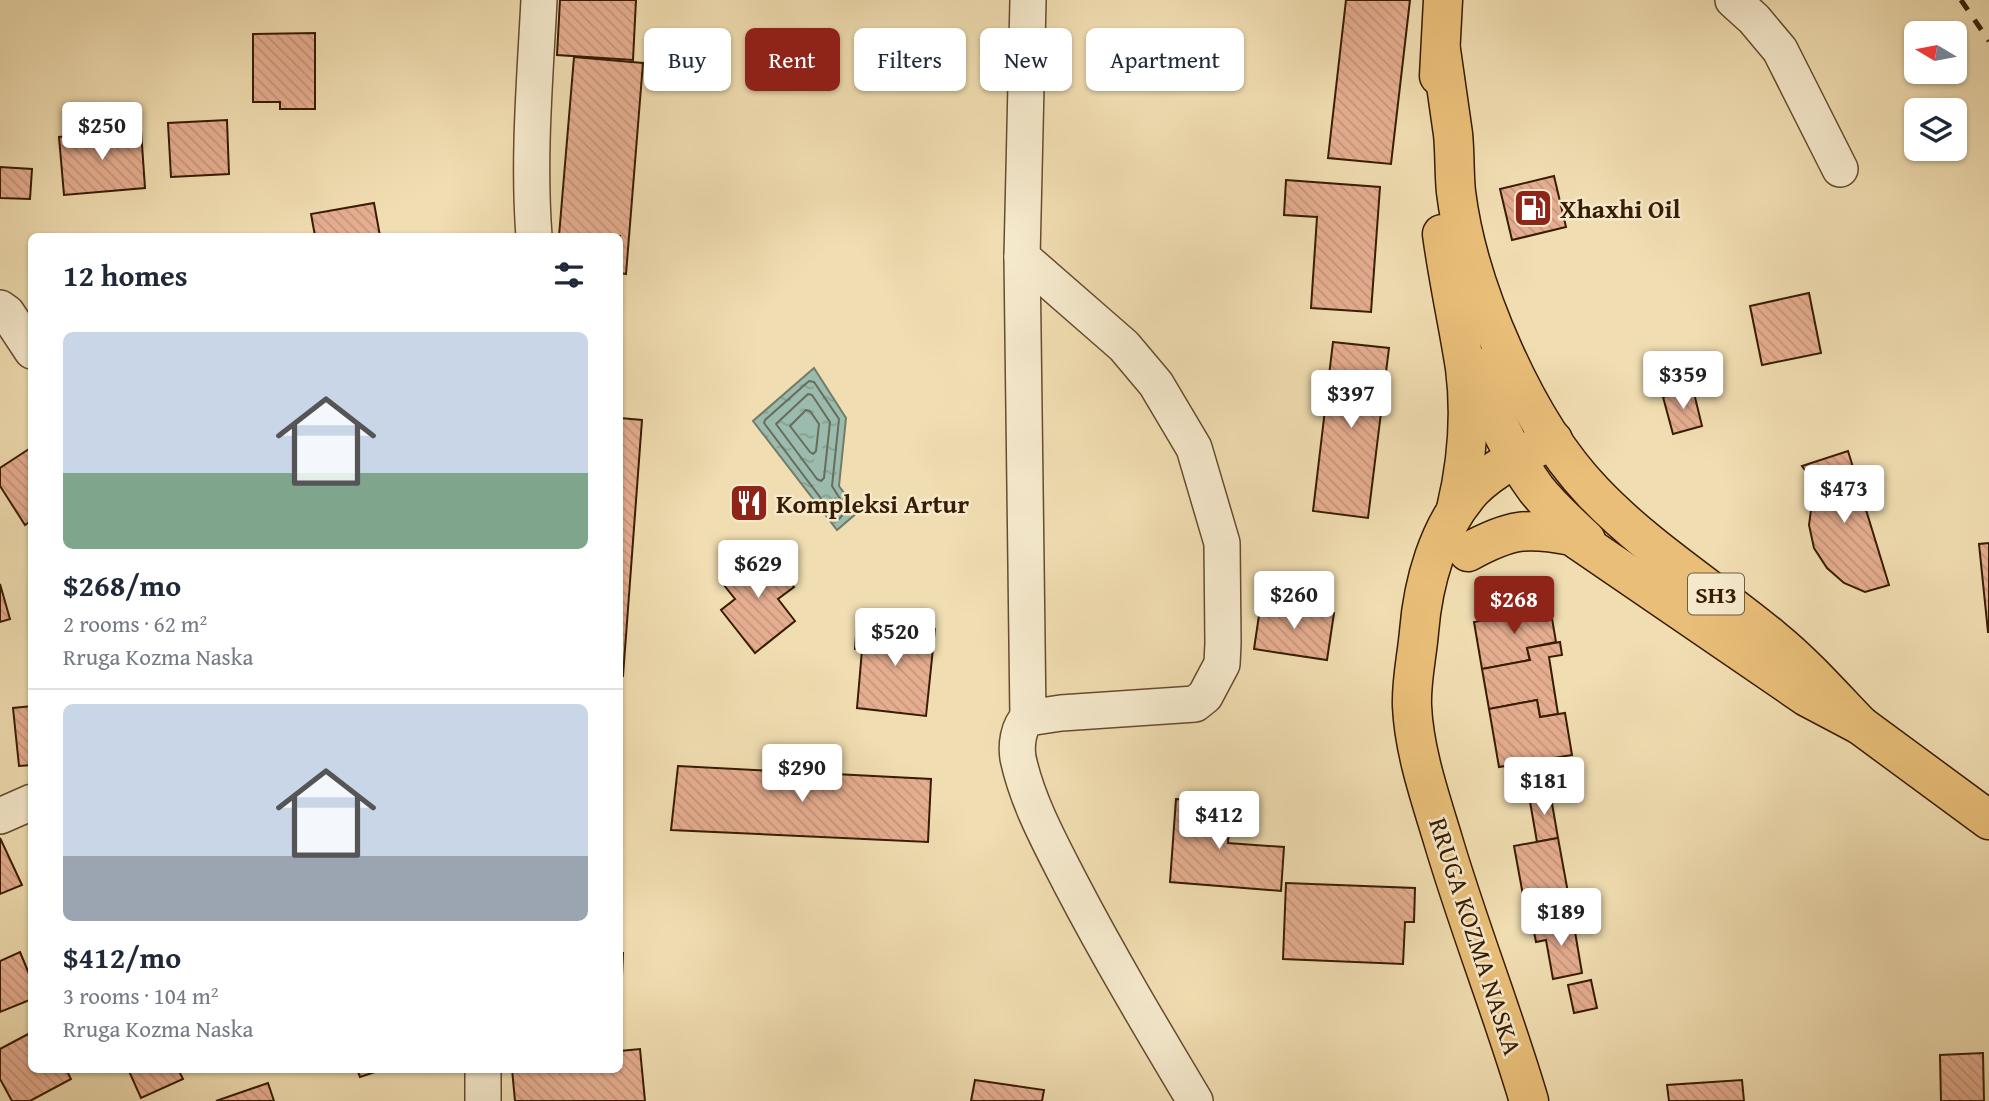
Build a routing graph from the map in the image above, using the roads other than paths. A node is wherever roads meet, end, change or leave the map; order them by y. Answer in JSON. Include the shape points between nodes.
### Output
{"nodes":[{"id":1,"x":539,"y":0,"type":"edge"},
{"id":2,"x":1028,"y":0,"type":"edge"},
{"id":3,"x":1443,"y":0,"type":"edge"},
{"id":4,"x":1733,"y":0,"type":"edge"},
{"id":5,"x":1441,"y":50,"type":"junction"},
{"id":6,"x":1840,"y":169,"type":"dead end"},
{"id":7,"x":534,"y":233,"type":"edge"},
{"id":8,"x":1022,"y":257,"type":"junction"},
{"id":9,"x":1455,"y":304,"type":"junction"},
{"id":10,"x":0,"y":308,"type":"edge"},
{"id":11,"x":28,"y":345,"type":"edge"},
{"id":12,"x":1561,"y":453,"type":"junction"},
{"id":13,"x":1526,"y":474,"type":"junction"},
{"id":14,"x":1457,"y":509,"type":"junction"},
{"id":15,"x":1468,"y":552,"type":"junction"},
{"id":16,"x":1600,"y":554,"type":"junction"},
{"id":17,"x":1418,"y":646,"type":"junction"},
{"id":18,"x":1028,"y":718,"type":"junction"},
{"id":19,"x":1860,"y":725,"type":"junction"},
{"id":20,"x":28,"y":804,"type":"edge"},
{"id":21,"x":0,"y":816,"type":"edge"},
{"id":22,"x":1989,"y":820,"type":"edge"},
{"id":23,"x":483,"y":1073,"type":"edge"},
{"id":24,"x":483,"y":1101,"type":"edge"},
{"id":25,"x":1195,"y":1101,"type":"edge"},
{"id":26,"x":1529,"y":1101,"type":"edge"}],
"edges":[{"from":1,"to":7,"type":"street"},
{"from":2,"to":8,"type":"street"},
{"from":3,"to":5,"type":"main road","number":"SH3"},
{"from":4,"to":6,"type":"street","via":[[1780,50]]},
{"from":5,"to":9,"type":"main road","number":"SH3","via":[[1438,197]]},
{"from":5,"to":12,"type":"main road","number":"SH3","via":[[1456,193],[1468,251],[1505,357]]},
{"from":8,"to":18,"type":"street"},
{"from":8,"to":18,"type":"street","via":[[1124,346],[1156,384],[1195,448],[1222,543],[1222,664],[1205,696],[1195,704]]},
{"from":9,"to":13,"type":"main road","number":"SH3","via":[[1475,369]]},
{"from":9,"to":14,"type":"main road","via":[[1468,433]]},
{"from":10,"to":11,"type":"street"},
{"from":12,"to":13,"type":"main road","name":"RRUGA KOZMA NASKA"},
{"from":12,"to":19,"type":"main road","number":"SH3","via":[[1594,494],[1774,640]]},
{"from":13,"to":14,"type":"main road","name":"RRUGA KOZMA NASKA","via":[[1473,488]]},
{"from":13,"to":15,"type":"main road","name":"RRUGA KOZMA NASKA","via":[[1494,523]]},
{"from":13,"to":16,"type":"main road","number":"SH3","via":[[1555,512]]},
{"from":14,"to":17,"type":"main road","name":"RRUGA KOZMA NASKA","via":[[1429,572]]},
{"from":15,"to":16,"type":"main road","via":[[1493,538],[1527,530],[1572,536]]},
{"from":15,"to":17,"type":"main road","name":"RRUGA KOZMA NASKA","via":[[1435,602]]},
{"from":16,"to":19,"type":"main road","number":"SH3","via":[[1807,697]]},
{"from":17,"to":26,"type":"main road","name":"RRUGA KOZMA NASKA","via":[[1412,704],[1415,736],[1456,884]]},
{"from":18,"to":25,"type":"street","via":[[1021,727],[1018,756],[1032,802],[1109,957]]},
{"from":19,"to":22,"type":"main road","number":"SH3"},
{"from":20,"to":21,"type":"street"},
{"from":23,"to":24,"type":"street"}]}
